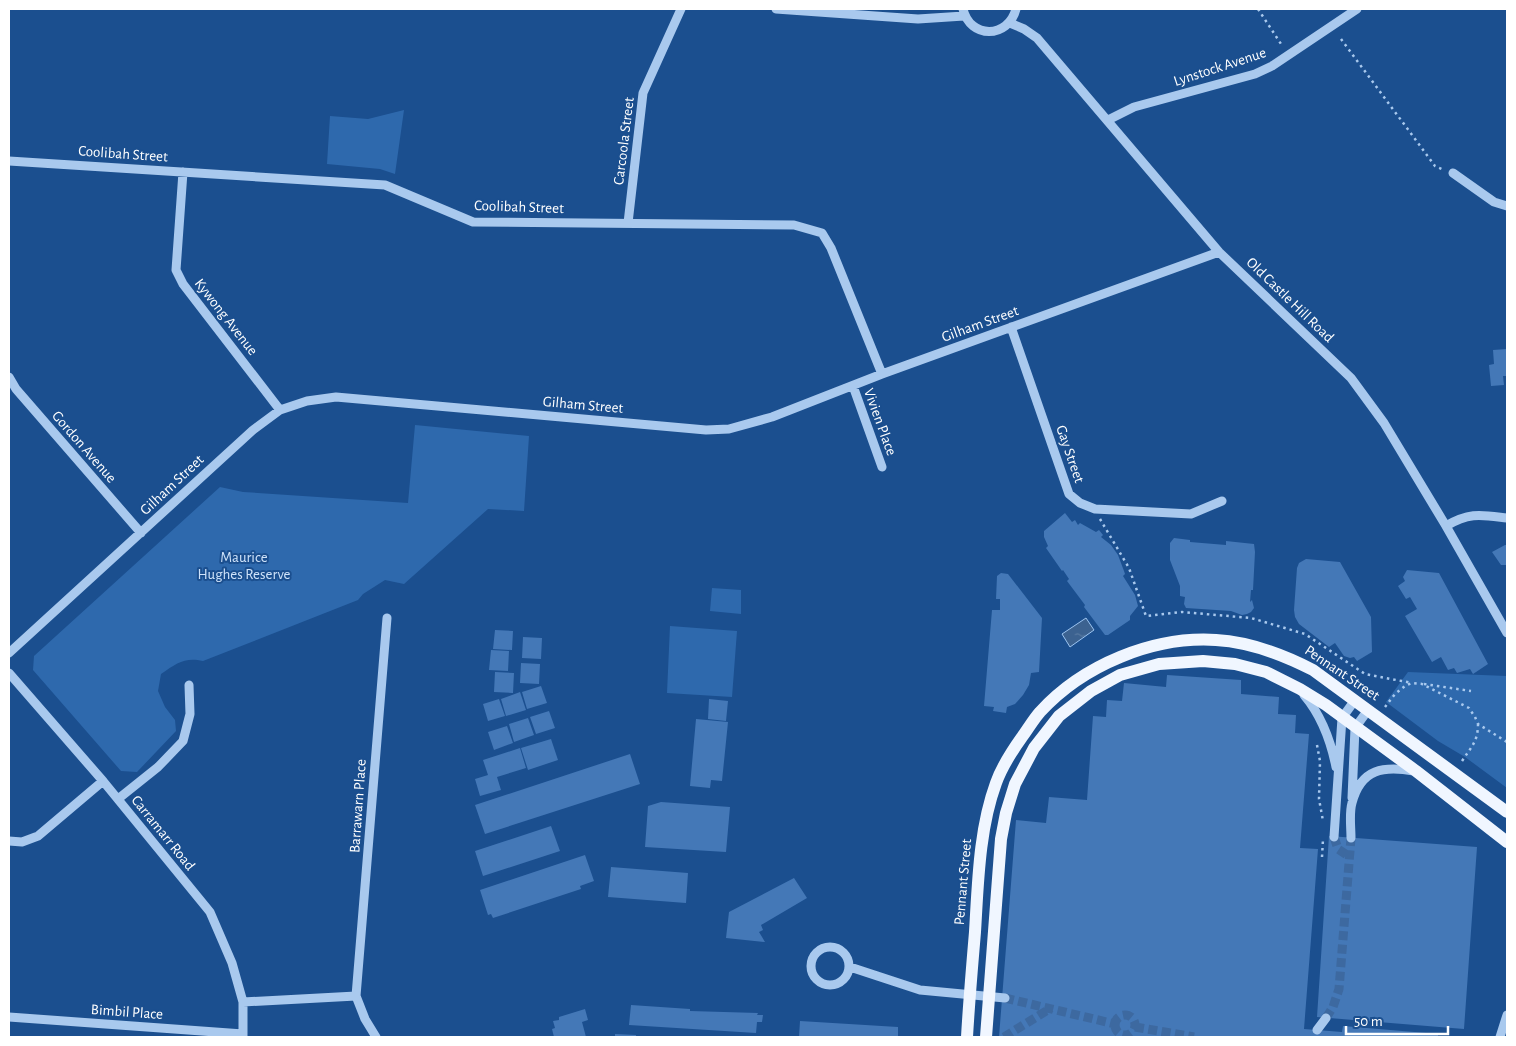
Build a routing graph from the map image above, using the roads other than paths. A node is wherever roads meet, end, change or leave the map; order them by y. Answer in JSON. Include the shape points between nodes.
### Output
{"nodes":[{"id":1,"x":680,"y":9,"type":"edge"},
{"id":2,"x":776,"y":9,"type":"edge"},
{"id":3,"x":1016,"y":9,"type":"edge"},
{"id":4,"x":1357,"y":9,"type":"edge"},
{"id":5,"x":964,"y":12,"type":"edge"},
{"id":6,"x":1010,"y":23,"type":"junction"},
{"id":7,"x":1108,"y":120,"type":"junction"},
{"id":8,"x":9,"y":160,"type":"edge"},
{"id":9,"x":183,"y":172,"type":"junction"},
{"id":10,"x":1453,"y":174,"type":"road end"},
{"id":11,"x":1507,"y":206,"type":"edge"},
{"id":12,"x":628,"y":223,"type":"junction"},
{"id":13,"x":1219,"y":252,"type":"junction"},
{"id":14,"x":1011,"y":327,"type":"junction"},
{"id":15,"x":882,"y":374,"type":"junction"},
{"id":16,"x":9,"y":377,"type":"edge"},
{"id":17,"x":853,"y":386,"type":"junction"},
{"id":18,"x":280,"y":410,"type":"junction"},
{"id":19,"x":882,"y":467,"type":"dead end"},
{"id":20,"x":1222,"y":500,"type":"dead end"},
{"id":21,"x":1507,"y":518,"type":"edge"},
{"id":22,"x":1446,"y":526,"type":"junction"},
{"id":23,"x":141,"y":533,"type":"junction"},
{"id":24,"x":387,"y":618,"type":"dead end"},
{"id":25,"x":1507,"y":633,"type":"edge"},
{"id":26,"x":9,"y":653,"type":"edge"},
{"id":27,"x":9,"y":673,"type":"edge"},
{"id":28,"x":189,"y":685,"type":"dead end"},
{"id":29,"x":1300,"y":689,"type":"junction"},
{"id":30,"x":1354,"y":700,"type":"junction"},
{"id":31,"x":1368,"y":710,"type":"junction"},
{"id":32,"x":1342,"y":718,"type":"junction"},
{"id":33,"x":1355,"y":728,"type":"junction"},
{"id":34,"x":1416,"y":771,"type":"junction"},
{"id":35,"x":1338,"y":780,"type":"junction"},
{"id":36,"x":103,"y":781,"type":"junction"},
{"id":37,"x":1487,"y":797,"type":"junction"},
{"id":38,"x":118,"y":799,"type":"junction"},
{"id":39,"x":1507,"y":802,"type":"edge"},
{"id":40,"x":1352,"y":803,"type":"junction"},
{"id":41,"x":1507,"y":812,"type":"edge"},
{"id":42,"x":1334,"y":837,"type":"tunnel mouth"},
{"id":43,"x":1351,"y":838,"type":"tunnel mouth"},
{"id":44,"x":9,"y":840,"type":"edge"},
{"id":45,"x":1507,"y":842,"type":"edge"},
{"id":46,"x":850,"y":967,"type":"junction"},
{"id":47,"x":971,"y":995,"type":"junction"},
{"id":48,"x":356,"y":996,"type":"junction"},
{"id":49,"x":989,"y":996,"type":"junction"},
{"id":50,"x":1004,"y":998,"type":"tunnel mouth"},
{"id":51,"x":244,"y":1002,"type":"junction"},
{"id":52,"x":1507,"y":1015,"type":"edge"},
{"id":53,"x":9,"y":1017,"type":"edge"},
{"id":54,"x":1326,"y":1018,"type":"tunnel mouth"},
{"id":55,"x":1316,"y":1030,"type":"dead end"},
{"id":56,"x":243,"y":1035,"type":"edge"},
{"id":57,"x":376,"y":1037,"type":"edge"},
{"id":58,"x":967,"y":1037,"type":"edge"},
{"id":59,"x":986,"y":1037,"type":"edge"},
{"id":60,"x":1500,"y":1037,"type":"edge"}],
"edges":[{"from":1,"to":12,"type":"street","name":"Carcoola Street","via":[[644,93]]},
{"from":2,"to":5,"type":"street","via":[[918,19]]},
{"from":3,"to":6,"type":"street"},
{"from":4,"to":7,"type":"street","name":"Lynstock Avenue","via":[[1288,56],[1255,74],[1134,107]]},
{"from":5,"to":6,"type":"street","via":[[969,23],[985,32],[994,32]]},
{"from":6,"to":7,"type":"street","name":"Old Castle Hill Road","via":[[1037,38]]},
{"from":7,"to":13,"type":"street","name":"Old Castle Hill Road"},
{"from":8,"to":9,"type":"street","name":"Coolibah Street"},
{"from":9,"to":12,"type":"street","name":"Coolibah Street","via":[[386,185],[473,222]]},
{"from":9,"to":18,"type":"street","name":"Kywong Avenue","via":[[176,270],[183,284]]},
{"from":10,"to":11,"type":"street","via":[[1494,202]]},
{"from":12,"to":15,"type":"street","name":"Coolibah Street","via":[[794,225],[822,233]]},
{"from":13,"to":14,"type":"street","name":"Gilham Street"},
{"from":13,"to":22,"type":"street","name":"Old Castle Hill Road","via":[[1351,378],[1384,423]]},
{"from":14,"to":15,"type":"street","name":"Gilham Street"},
{"from":14,"to":20,"type":"street","name":"Gay Street","via":[[1069,494],[1080,504],[1094,509],[1191,514]]},
{"from":15,"to":17,"type":"street","name":"Gilham Street"},
{"from":16,"to":23,"type":"street","name":"Gordon Avenue"},
{"from":17,"to":18,"type":"street","name":"Gilham Street","via":[[729,429],[706,430],[336,397],[307,401]]},
{"from":17,"to":19,"type":"street","name":"Vivien Place"},
{"from":18,"to":23,"type":"street","name":"Gilham Street","via":[[253,430]]},
{"from":21,"to":22,"type":"street","via":[[1470,515]]},
{"from":22,"to":25,"type":"street","name":"Old Castle Hill Road"},
{"from":23,"to":26,"type":"street","name":"Gilham Street"},
{"from":24,"to":48,"type":"street","name":"Barrawarn Place"},
{"from":27,"to":36,"type":"street","name":"Carramarr Road"},
{"from":28,"to":38,"type":"street","via":[[190,714],[183,741],[158,767]]},
{"from":29,"to":32,"type":"main road"},
{"from":29,"to":35,"type":"street","via":[[1322,723]]},
{"from":29,"to":49,"type":"main road","via":[[1266,672],[1235,664],[1203,661],[1159,664],[1120,675],[1091,691],[1060,716],[1034,748],[1015,784],[1006,813],[1001,839]]},
{"from":30,"to":31,"type":"main road","name":"Pennant Street"},
{"from":30,"to":32,"type":"street"},
{"from":30,"to":47,"type":"main road","name":"Pennant Street","via":[[1313,670],[1285,656],[1255,646],[1217,640],[1182,640],[1139,649],[1082,678],[1059,694],[1039,713],[996,782],[985,823],[977,891]]},
{"from":31,"to":33,"type":"street"},
{"from":31,"to":37,"type":"main road","name":"Pennant Street"},
{"from":32,"to":33,"type":"main road"},
{"from":32,"to":35,"type":"street"},
{"from":33,"to":34,"type":"main road"},
{"from":33,"to":40,"type":"street"},
{"from":34,"to":40,"type":"street","via":[[1382,768],[1361,784]]},
{"from":34,"to":45,"type":"main road"},
{"from":35,"to":42,"type":"street"},
{"from":36,"to":38,"type":"street","name":"Carramarr Road"},
{"from":36,"to":44,"type":"street","via":[[38,836],[22,842]]},
{"from":37,"to":39,"type":"main road"},
{"from":37,"to":41,"type":"main road","name":"Pennant Street"},
{"from":38,"to":51,"type":"street","name":"Carramarr Road","via":[[210,912],[232,963]]},
{"from":40,"to":43,"type":"street"},
{"from":46,"to":46,"type":"street","via":[[844,979],[832,985],[819,982],[814,977],[811,964],[820,949],[832,946],[843,951]]},
{"from":46,"to":47,"type":"street","via":[[920,990]]},
{"from":47,"to":49,"type":"street"},
{"from":47,"to":58,"type":"main road","name":"Pennant Street"},
{"from":48,"to":51,"type":"street"},
{"from":48,"to":57,"type":"street"},
{"from":49,"to":50,"type":"street"},
{"from":49,"to":59,"type":"main road"},
{"from":51,"to":56,"type":"street","name":"Carramarr Road"},
{"from":52,"to":60,"type":"street"},
{"from":53,"to":56,"type":"street","name":"Bimbil Place"},
{"from":54,"to":55,"type":"street"}]}
